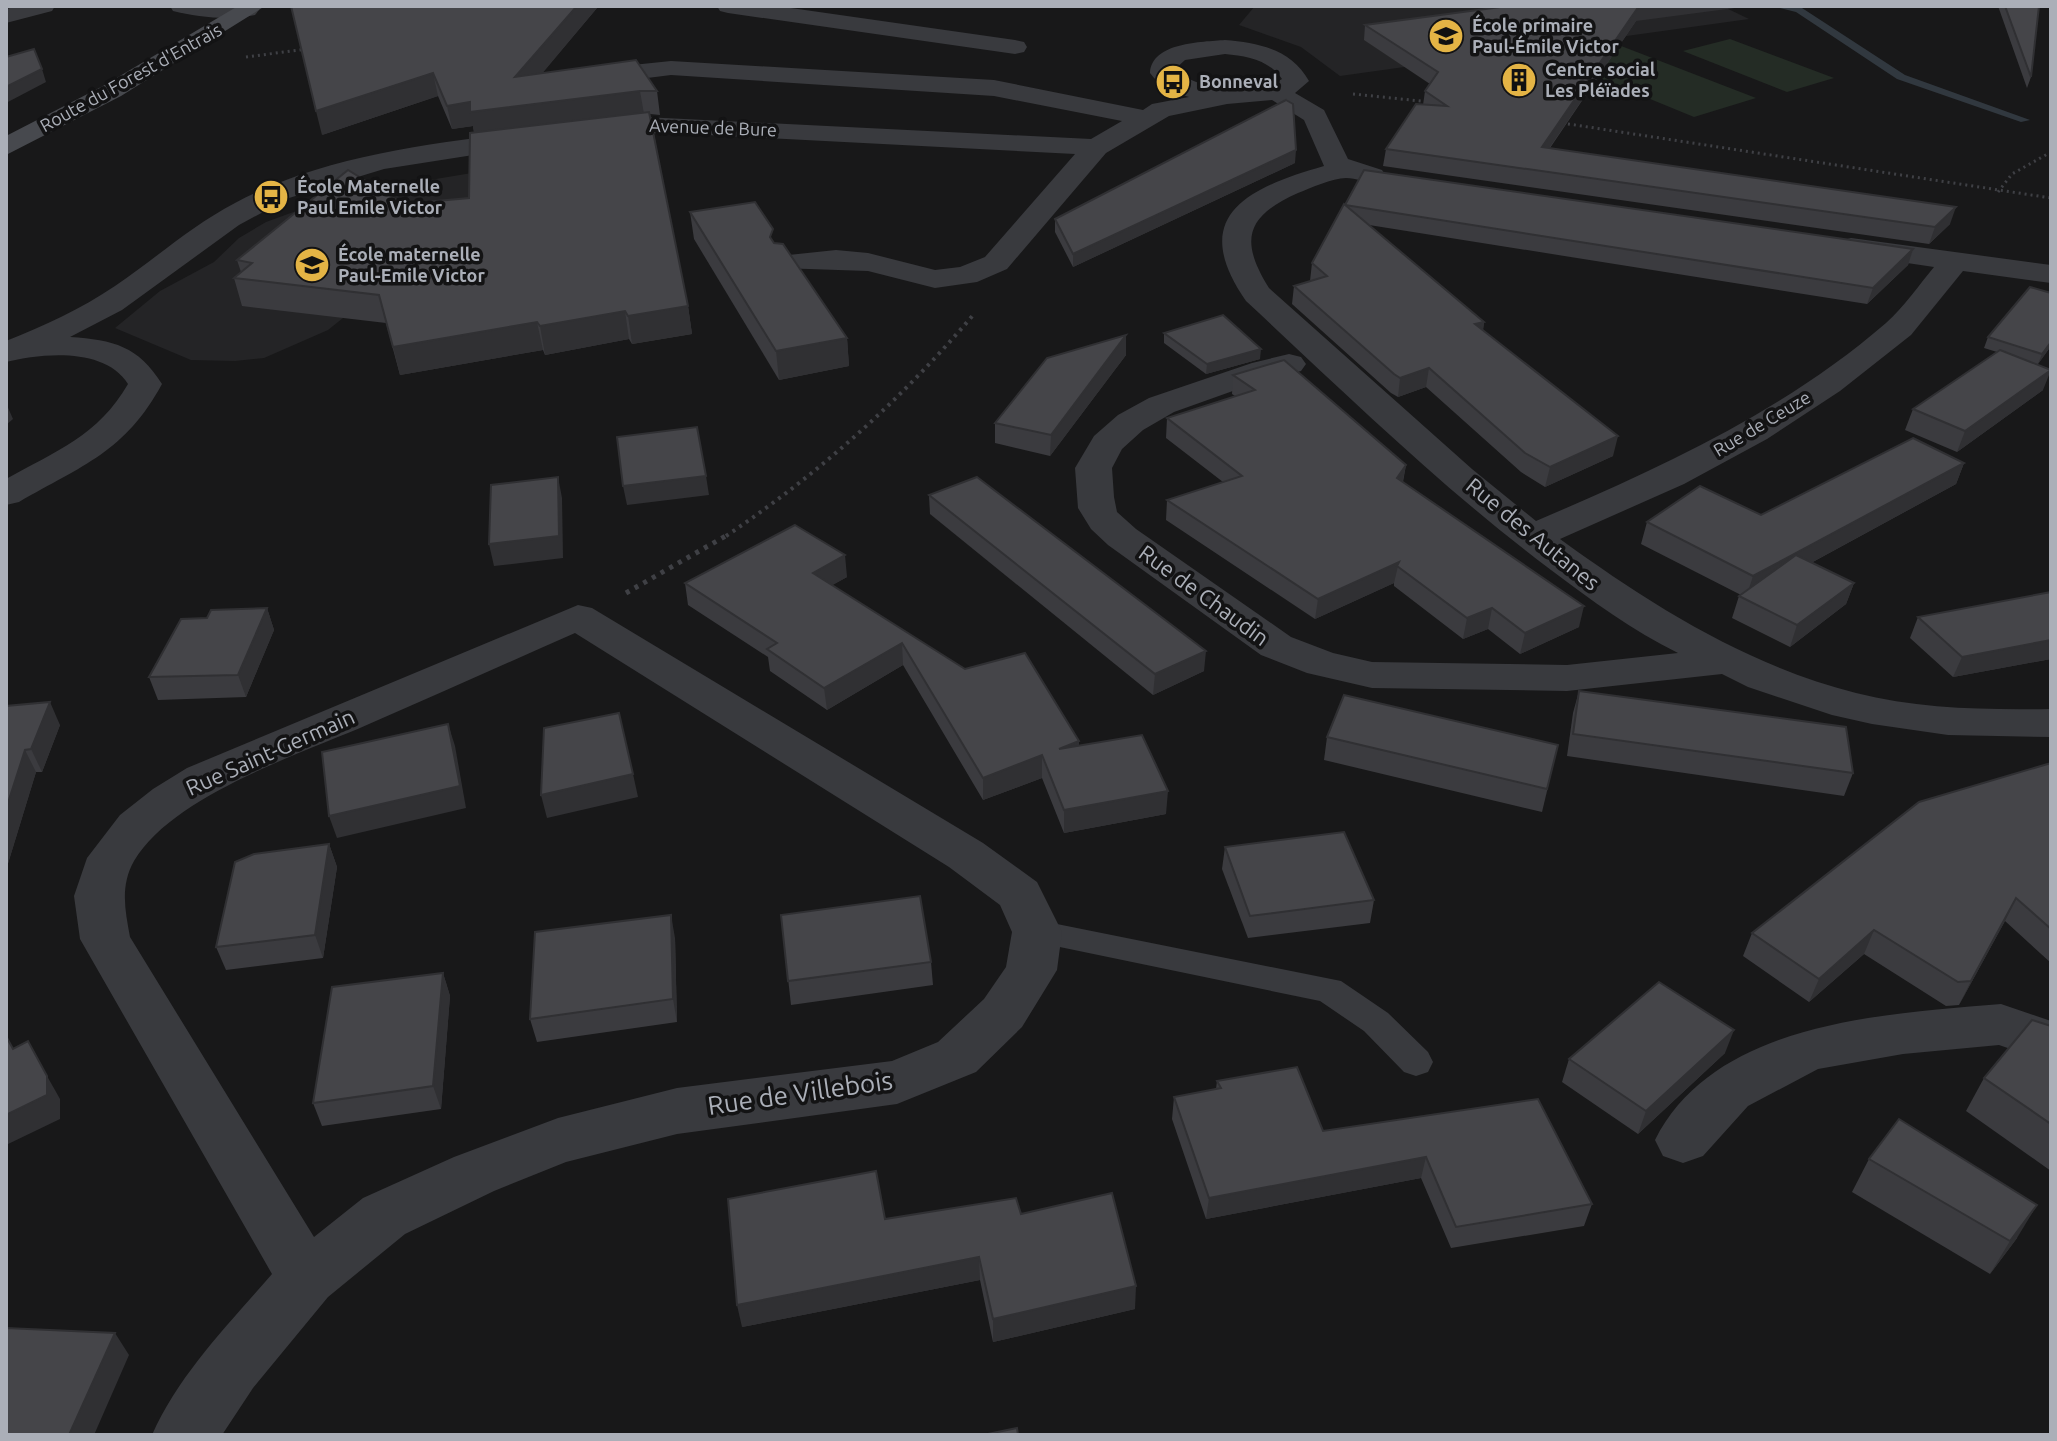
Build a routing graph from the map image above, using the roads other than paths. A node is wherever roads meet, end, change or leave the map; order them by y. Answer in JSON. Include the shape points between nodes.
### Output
{"nodes":[{"id":1,"x":44,"y":6,"type":"edge"},
{"id":2,"x":181,"y":6,"type":"edge"},
{"id":3,"x":728,"y":6,"type":"edge"},
{"id":4,"x":250,"y":8,"type":"edge"},
{"id":5,"x":6,"y":16,"type":"edge"},
{"id":6,"x":1015,"y":47,"type":"dead end"},
{"id":7,"x":563,"y":80,"type":"edge"},
{"id":8,"x":1179,"y":84,"type":"junction"},
{"id":9,"x":1278,"y":93,"type":"junction"},
{"id":10,"x":1229,"y":96,"type":"junction"},
{"id":11,"x":1153,"y":114,"type":"junction"},
{"id":12,"x":6,"y":147,"type":"edge"},
{"id":13,"x":1096,"y":147,"type":"junction"},
{"id":14,"x":1345,"y":169,"type":"junction"},
{"id":15,"x":1403,"y":181,"type":"edge"},
{"id":16,"x":1829,"y":243,"type":"edge"},
{"id":17,"x":790,"y":262,"type":"edge"},
{"id":18,"x":1955,"y":262,"type":"junction"},
{"id":19,"x":2051,"y":274,"type":"edge"},
{"id":20,"x":12,"y":350,"type":"edge"},
{"id":21,"x":1324,"y":354,"type":"junction"},
{"id":22,"x":6,"y":494,"type":"edge"},
{"id":23,"x":1534,"y":536,"type":"junction"},
{"id":24,"x":1725,"y":661,"type":"junction"},
{"id":25,"x":2051,"y":723,"type":"edge"},
{"id":26,"x":1037,"y":932,"type":"junction"},
{"id":27,"x":2051,"y":1042,"type":"edge"},
{"id":28,"x":1416,"y":1062,"type":"dead end"},
{"id":29,"x":1683,"y":1140,"type":"dead end"},
{"id":30,"x":307,"y":1278,"type":"junction"},
{"id":31,"x":185,"y":1435,"type":"edge"}],
"edges":[{"from":1,"to":5,"type":"street"},
{"from":2,"to":4,"type":"street"},
{"from":3,"to":6,"type":"street"},
{"from":4,"to":12,"type":"street","name":"Route du Forest d'Entrais"},
{"from":7,"to":11,"type":"street","via":[[671,68],[994,88]]},
{"from":8,"to":9,"type":"street","via":[[1162,73],[1176,55],[1246,48],[1291,69],[1296,81]]},
{"from":8,"to":10,"type":"street"},
{"from":8,"to":11,"type":"street"},
{"from":9,"to":10,"type":"street"},
{"from":9,"to":14,"type":"street","via":[[1315,116],[1330,154]]},
{"from":10,"to":11,"type":"street"},
{"from":11,"to":13,"type":"street"},
{"from":13,"to":17,"type":"street","via":[[996,263],[966,275],[935,279],[836,259]]},
{"from":13,"to":20,"type":"street","name":"Avenue de Bure","via":[[644,125],[408,156],[326,177],[243,209],[111,302]]},
{"from":14,"to":15,"type":"street"},
{"from":14,"to":21,"type":"street","name":"Rue des Autanes","via":[[1252,207],[1234,236],[1241,272],[1257,294]]},
{"from":16,"to":18,"type":"street"},
{"from":18,"to":19,"type":"street"},
{"from":18,"to":23,"type":"street","name":"Rue de Ceuze","via":[[1900,328],[1828,384],[1671,476]]},
{"from":20,"to":22,"type":"street","via":[[67,347],[107,353],[132,365],[145,384],[131,409],[102,440]]},
{"from":21,"to":23,"type":"street","name":"Rue des Autanes"},
{"from":21,"to":24,"type":"street","name":"Rue de Chaudin","via":[[1206,388],[1150,410],[1118,431],[1096,454],[1091,484],[1100,515],[1122,537],[1276,646],[1322,664],[1372,675],[1567,678]]},
{"from":23,"to":24,"type":"street","name":"Rue des Autanes","via":[[1606,592]]},
{"from":24,"to":25,"type":"street","name":"Rue des Autanes","via":[[1846,705],[1925,719]]},
{"from":26,"to":28,"type":"lane","via":[[1329,990],[1376,1022]]},
{"from":26,"to":30,"type":"street","name":"Rue de Villebois","via":[[1031,970],[1003,1013],[957,1057],[897,1082],[677,1111],[558,1141],[384,1216]]},
{"from":26,"to":30,"type":"street","name":"Rue Saint-Germain","via":[[1020,894],[966,855],[578,617],[203,779],[130,832],[106,868],[99,897],[105,939]]},
{"from":27,"to":29,"type":"street","via":[[2001,1024],[1903,1033],[1807,1050],[1729,1090]]},
{"from":30,"to":31,"type":"street","name":"Rue de Villebois","via":[[231,1367]]}]}
